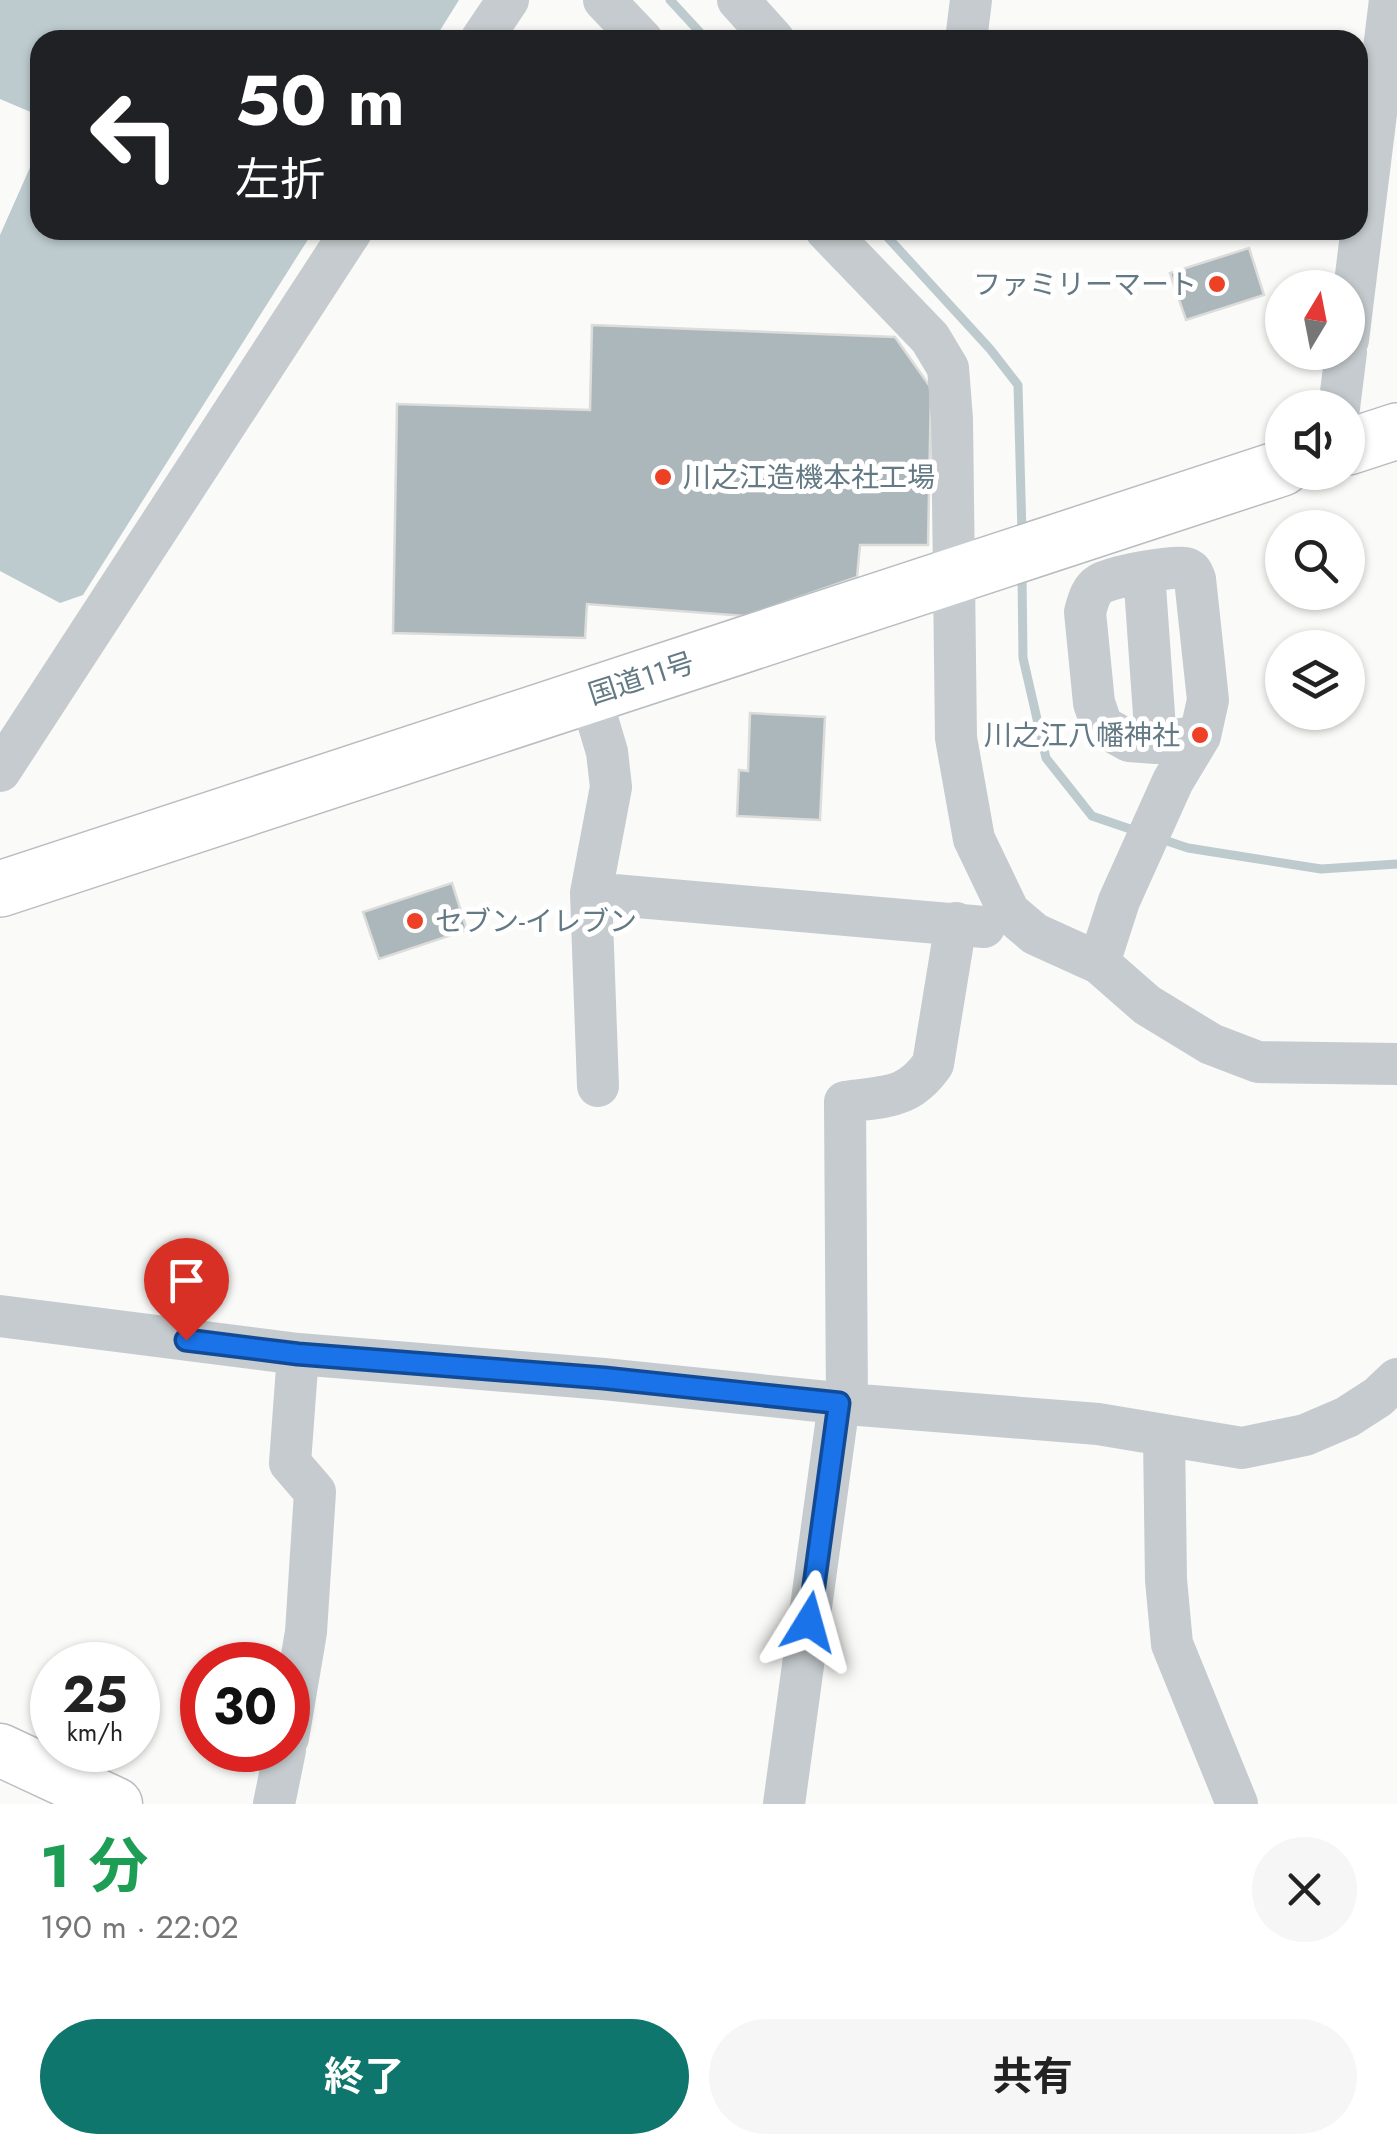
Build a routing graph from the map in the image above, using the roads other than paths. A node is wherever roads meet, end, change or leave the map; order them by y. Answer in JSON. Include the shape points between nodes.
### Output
{"nodes":[{"id":1,"x":508,"y":0,"type":"edge"},
{"id":2,"x":604,"y":0,"type":"edge"},
{"id":3,"x":738,"y":0,"type":"edge"},
{"id":4,"x":971,"y":0,"type":"edge"},
{"id":5,"x":1390,"y":0,"type":"edge"},
{"id":6,"x":487,"y":30,"type":"edge"},
{"id":7,"x":632,"y":30,"type":"edge"},
{"id":8,"x":765,"y":30,"type":"edge"},
{"id":9,"x":967,"y":30,"type":"edge"},
{"id":10,"x":1376,"y":121,"type":"edge"},
{"id":11,"x":1368,"y":184,"type":"edge"},
{"id":12,"x":345,"y":240,"type":"edge"},
{"id":13,"x":836,"y":240,"type":"edge"},
{"id":14,"x":1361,"y":240,"type":"edge"},
{"id":15,"x":1357,"y":270,"type":"edge"},
{"id":16,"x":1397,"y":430,"type":"edge"},
{"id":17,"x":1365,"y":441,"type":"edge"},
{"id":18,"x":1265,"y":474,"type":"edge"},
{"id":19,"x":1144,"y":572,"type":"junction"},
{"id":20,"x":953,"y":576,"type":"junction"},
{"id":21,"x":590,"y":695,"type":"junction"},
{"id":22,"x":1164,"y":762,"type":"junction"},
{"id":23,"x":0,"y":771,"type":"edge"},
{"id":24,"x":0,"y":889,"type":"edge"},
{"id":25,"x":591,"y":893,"type":"junction"},
{"id":26,"x":956,"y":923,"type":"junction"},
{"id":27,"x":1035,"y":934,"type":"junction"},
{"id":28,"x":1099,"y":964,"type":"junction"},
{"id":29,"x":1397,"y":1064,"type":"edge"},
{"id":30,"x":598,"y":1086,"type":"dead end"},
{"id":31,"x":0,"y":1316,"type":"edge"},
{"id":32,"x":298,"y":1354,"type":"junction"},
{"id":33,"x":1397,"y":1380,"type":"edge"},
{"id":34,"x":843,"y":1403,"type":"junction"},
{"id":35,"x":1164,"y":1436,"type":"junction"},
{"id":36,"x":304,"y":1642,"type":"edge"},
{"id":37,"x":2,"y":1764,"type":"edge"},
{"id":38,"x":281,"y":1772,"type":"edge"},
{"id":39,"x":116,"y":1804,"type":"edge"},
{"id":40,"x":274,"y":1804,"type":"edge"},
{"id":41,"x":784,"y":1804,"type":"edge"},
{"id":42,"x":1236,"y":1804,"type":"edge"}],
"edges":[{"from":1,"to":6,"type":"street"},
{"from":2,"to":7,"type":"street"},
{"from":3,"to":8,"type":"street"},
{"from":4,"to":9,"type":"street"},
{"from":5,"to":10,"type":"street"},
{"from":10,"to":11,"type":"street"},
{"from":12,"to":23,"type":"street"},
{"from":13,"to":20,"type":"street","via":[[930,338],[948,368]]},
{"from":14,"to":15,"type":"street"},
{"from":16,"to":17,"type":"highway"},
{"from":18,"to":20,"type":"highway","name":"国道11号"},
{"from":19,"to":22,"type":"street"},
{"from":19,"to":22,"type":"street","via":[[1183,567],[1196,579],[1208,700],[1200,736]]},
{"from":19,"to":22,"type":"street","via":[[1099,584],[1088,598],[1094,703],[1102,726]]},
{"from":20,"to":21,"type":"highway","name":"国道11号"},
{"from":20,"to":27,"type":"street","via":[[956,738],[974,839],[1009,912]]},
{"from":21,"to":24,"type":"highway","name":"国道11号"},
{"from":21,"to":25,"type":"street","via":[[612,787]]},
{"from":22,"to":28,"type":"street"},
{"from":25,"to":26,"type":"street"},
{"from":25,"to":30,"type":"street"},
{"from":26,"to":27,"type":"street"},
{"from":26,"to":34,"type":"street","via":[[934,1064],[920,1082],[896,1094],[845,1102]]},
{"from":27,"to":28,"type":"street"},
{"from":28,"to":29,"type":"street","via":[[1147,1005],[1211,1044],[1258,1062]]},
{"from":31,"to":32,"type":"street"},
{"from":32,"to":34,"type":"street"},
{"from":32,"to":36,"type":"street","via":[[290,1463],[316,1492]]},
{"from":33,"to":35,"type":"street","via":[[1347,1417],[1305,1435],[1242,1448]]},
{"from":34,"to":35,"type":"street","via":[[1098,1424]]},
{"from":34,"to":41,"type":"street"},
{"from":35,"to":42,"type":"street","via":[[1172,1644]]},
{"from":37,"to":39,"type":"main road"},
{"from":38,"to":40,"type":"street"}]}
